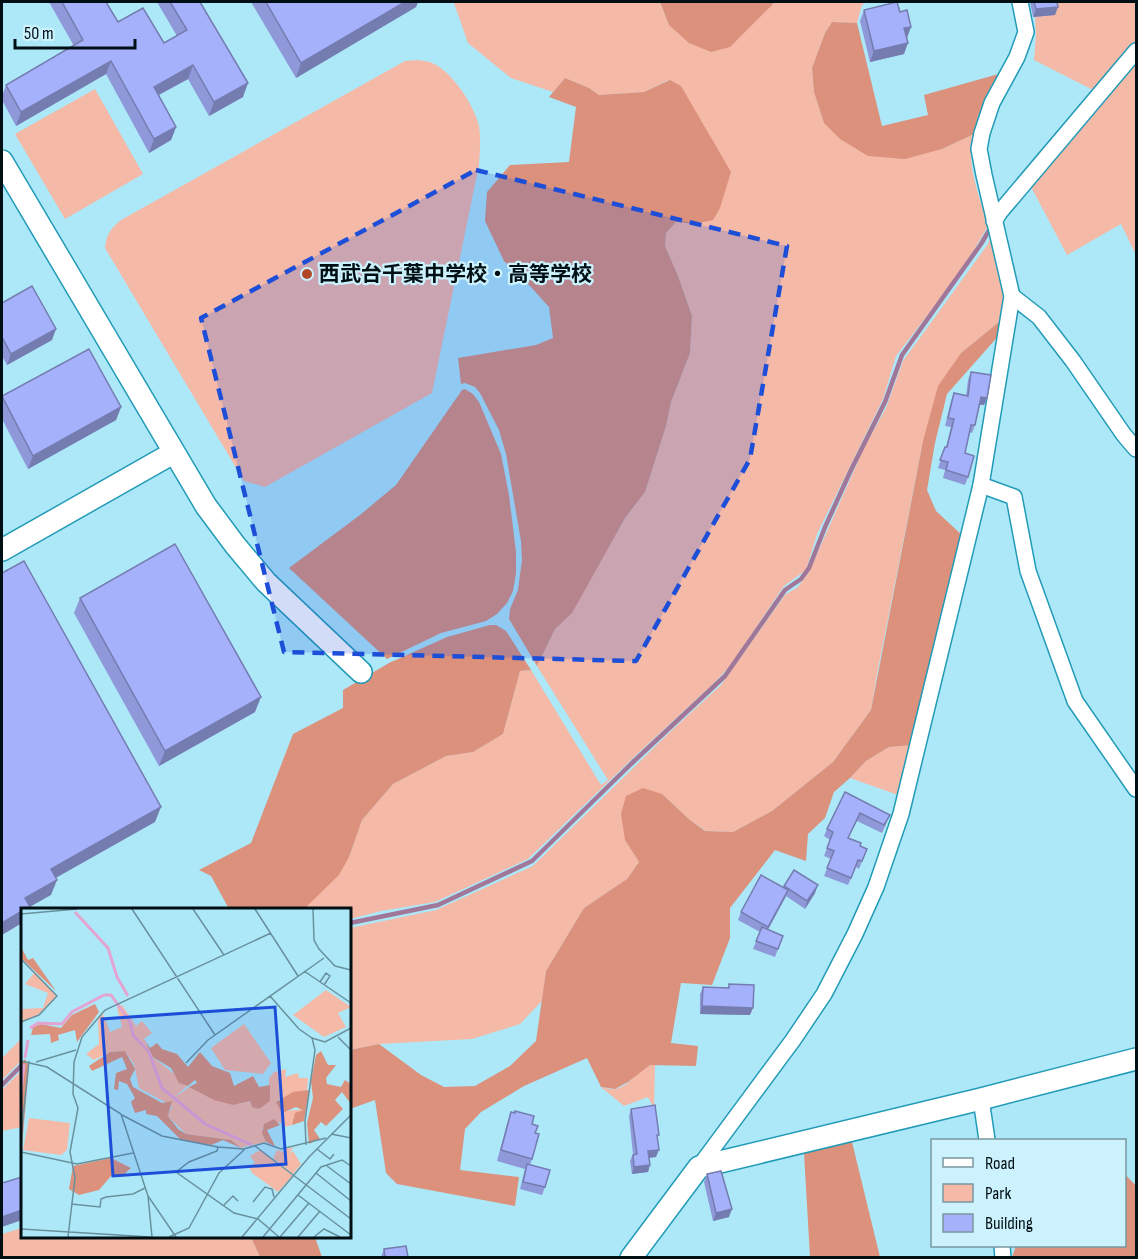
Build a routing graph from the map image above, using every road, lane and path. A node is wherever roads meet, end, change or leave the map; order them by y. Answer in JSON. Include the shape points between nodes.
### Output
{"nodes":[{"id":1,"x":1020,"y":2,"type":"edge"},
{"id":2,"x":1137,"y":51,"type":"edge"},
{"id":3,"x":2,"y":161,"type":"edge"},
{"id":4,"x":994,"y":221,"type":"junction"},
{"id":5,"x":1012,"y":296,"type":"junction"},
{"id":6,"x":1137,"y":449,"type":"edge"},
{"id":7,"x":173,"y":453,"type":"junction"},
{"id":8,"x":981,"y":485,"type":"junction"},
{"id":9,"x":2,"y":550,"type":"edge"},
{"id":10,"x":361,"y":672,"type":"dead end"},
{"id":11,"x":1137,"y":789,"type":"edge"},
{"id":12,"x":1137,"y":1059,"type":"edge"},
{"id":13,"x":981,"y":1099,"type":"junction"},
{"id":14,"x":987,"y":1139,"type":"edge"},
{"id":15,"x":699,"y":1167,"type":"junction"},
{"id":16,"x":630,"y":1257,"type":"edge"}],
"edges":[{"from":1,"to":4,"type":"street","via":[[1026,32],[992,103],[979,149]]},
{"from":2,"to":4,"type":"street"},
{"from":3,"to":7,"type":"street"},
{"from":4,"to":5,"type":"street"},
{"from":5,"to":6,"type":"street","via":[[1039,317]]},
{"from":5,"to":8,"type":"street"},
{"from":7,"to":9,"type":"street"},
{"from":7,"to":10,"type":"street","via":[[206,506],[266,582]]},
{"from":8,"to":11,"type":"street","via":[[1014,497],[1028,571],[1075,701]]},
{"from":8,"to":15,"type":"street","via":[[901,814],[876,887],[824,994]]},
{"from":12,"to":13,"type":"street"},
{"from":13,"to":14,"type":"street"},
{"from":13,"to":15,"type":"street"},
{"from":15,"to":16,"type":"street"}]}
